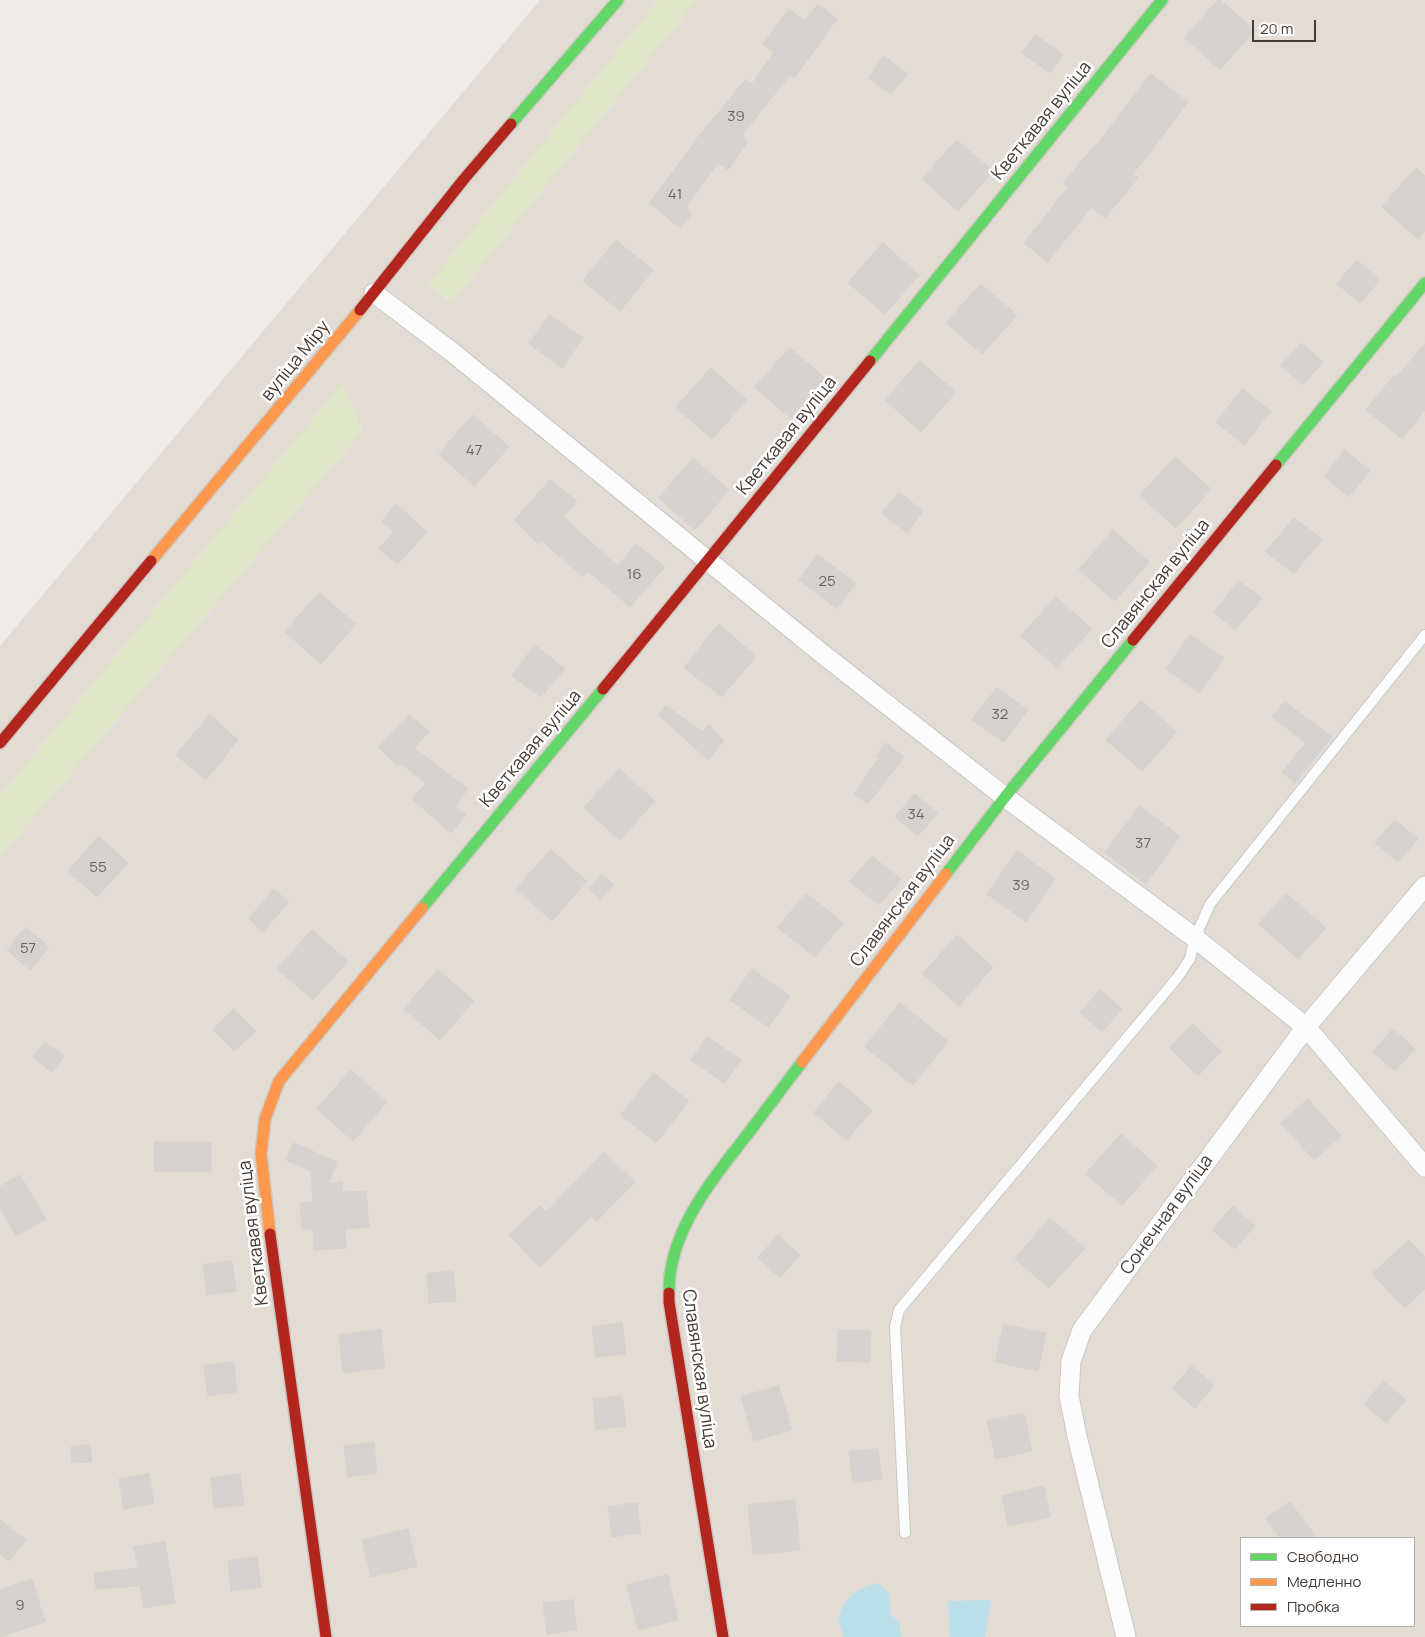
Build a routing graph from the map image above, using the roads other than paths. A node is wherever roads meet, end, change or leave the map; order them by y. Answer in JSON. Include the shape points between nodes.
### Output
{"nodes":[{"id":1,"x":618,"y":0,"type":"edge"},
{"id":2,"x":1162,"y":0,"type":"edge"},
{"id":3,"x":1425,"y":283,"type":"edge"},
{"id":4,"x":374,"y":293,"type":"junction"},
{"id":5,"x":709,"y":560,"type":"junction"},
{"id":6,"x":1425,"y":634,"type":"edge"},
{"id":7,"x":0,"y":743,"type":"edge"},
{"id":8,"x":1005,"y":796,"type":"junction"},
{"id":9,"x":1425,"y":886,"type":"edge"},
{"id":10,"x":1195,"y":938,"type":"junction"},
{"id":11,"x":1306,"y":1027,"type":"junction"},
{"id":12,"x":1425,"y":1168,"type":"edge"},
{"id":13,"x":905,"y":1533,"type":"dead end"},
{"id":14,"x":326,"y":1637,"type":"edge"},
{"id":15,"x":723,"y":1637,"type":"edge"},
{"id":16,"x":1126,"y":1637,"type":"edge"}],
"edges":[{"from":1,"to":4,"type":"street","name":"вуліца Міру","via":[[464,179]]},
{"from":2,"to":5,"type":"street","name":"Кветкавая вуліца"},
{"from":3,"to":8,"type":"street","name":"Славянская вуліца"},
{"from":4,"to":5,"type":"street"},
{"from":4,"to":7,"type":"street","name":"вуліца Міру"},
{"from":5,"to":8,"type":"street","via":[[820,652]]},
{"from":5,"to":14,"type":"street","name":"Кветкавая вуліца","via":[[279,1081],[265,1119],[261,1154],[263,1182]]},
{"from":6,"to":10,"type":"lane","via":[[1210,904]]},
{"from":8,"to":10,"type":"street"},
{"from":8,"to":15,"type":"street","name":"Славянская вуліца","via":[[716,1174],[676,1248],[670,1272],[669,1302]]},
{"from":9,"to":11,"type":"street","name":"Сонечная вуліца"},
{"from":10,"to":11,"type":"street"},
{"from":10,"to":13,"type":"lane","via":[[1190,959],[1177,978],[899,1310],[895,1327]]},
{"from":11,"to":12,"type":"street"},
{"from":11,"to":16,"type":"street","name":"Сонечная вуліца","via":[[1082,1330],[1071,1361],[1069,1396]]}]}
